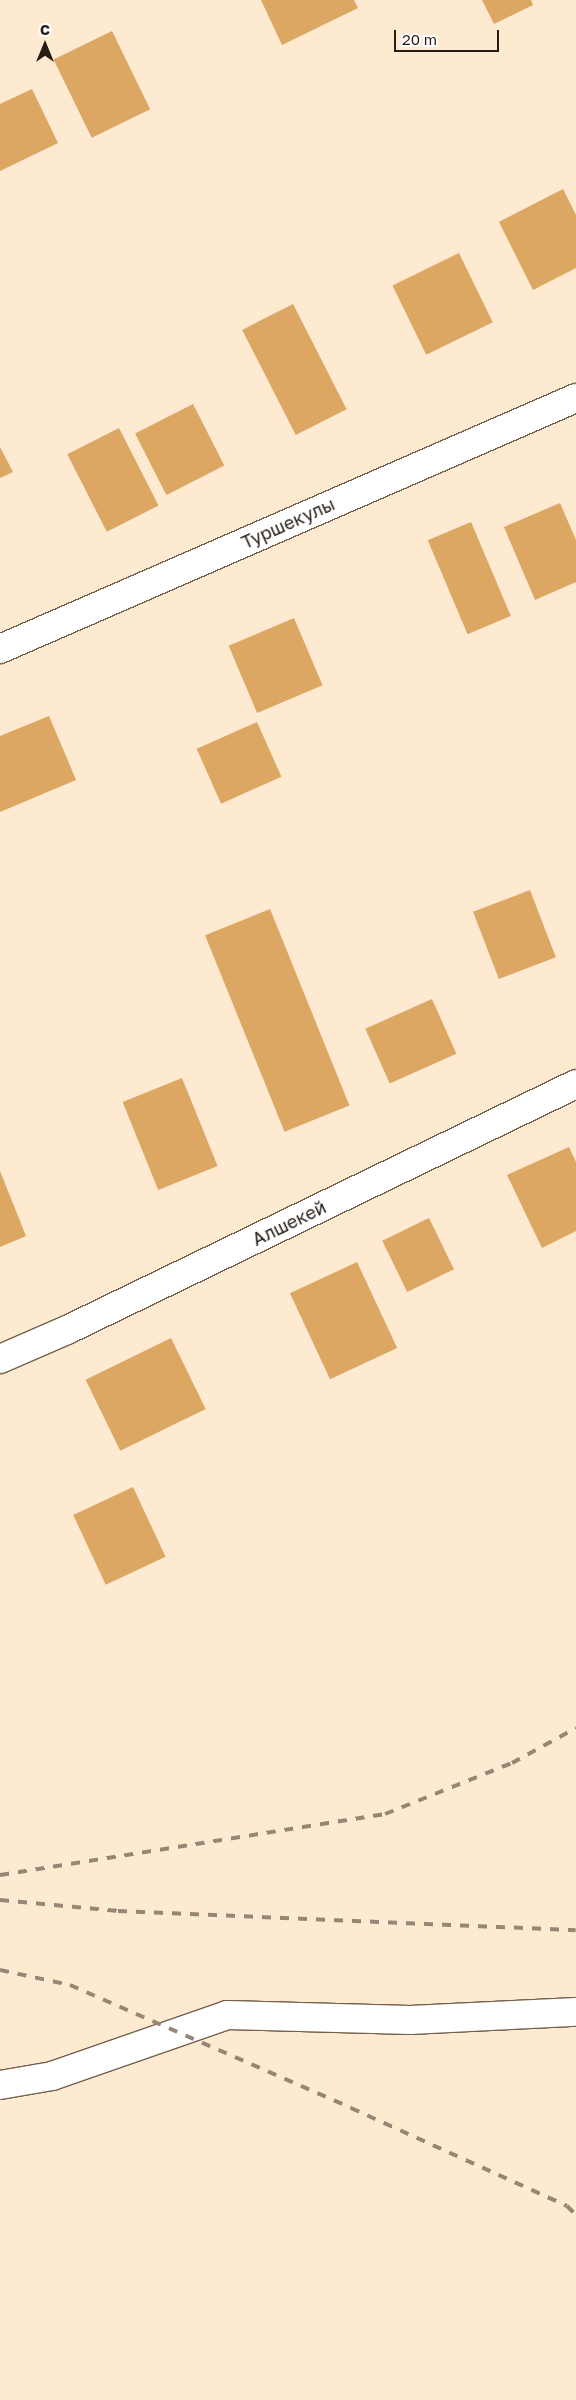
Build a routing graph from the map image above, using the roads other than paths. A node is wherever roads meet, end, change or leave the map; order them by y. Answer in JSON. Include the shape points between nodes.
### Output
{"nodes":[{"id":1,"x":576,"y":398,"type":"edge"},
{"id":2,"x":0,"y":649,"type":"edge"},
{"id":3,"x":576,"y":1084,"type":"edge"},
{"id":4,"x":0,"y":1359,"type":"edge"},
{"id":5,"x":576,"y":2012,"type":"edge"},
{"id":6,"x":0,"y":2085,"type":"edge"}],
"edges":[{"from":1,"to":2,"type":"street","name":"Туршекулы"},
{"from":3,"to":4,"type":"street","name":"Алшекей","via":[[76,1326]]},
{"from":5,"to":6,"type":"street","via":[[410,2020],[227,2015],[52,2076]]}]}
